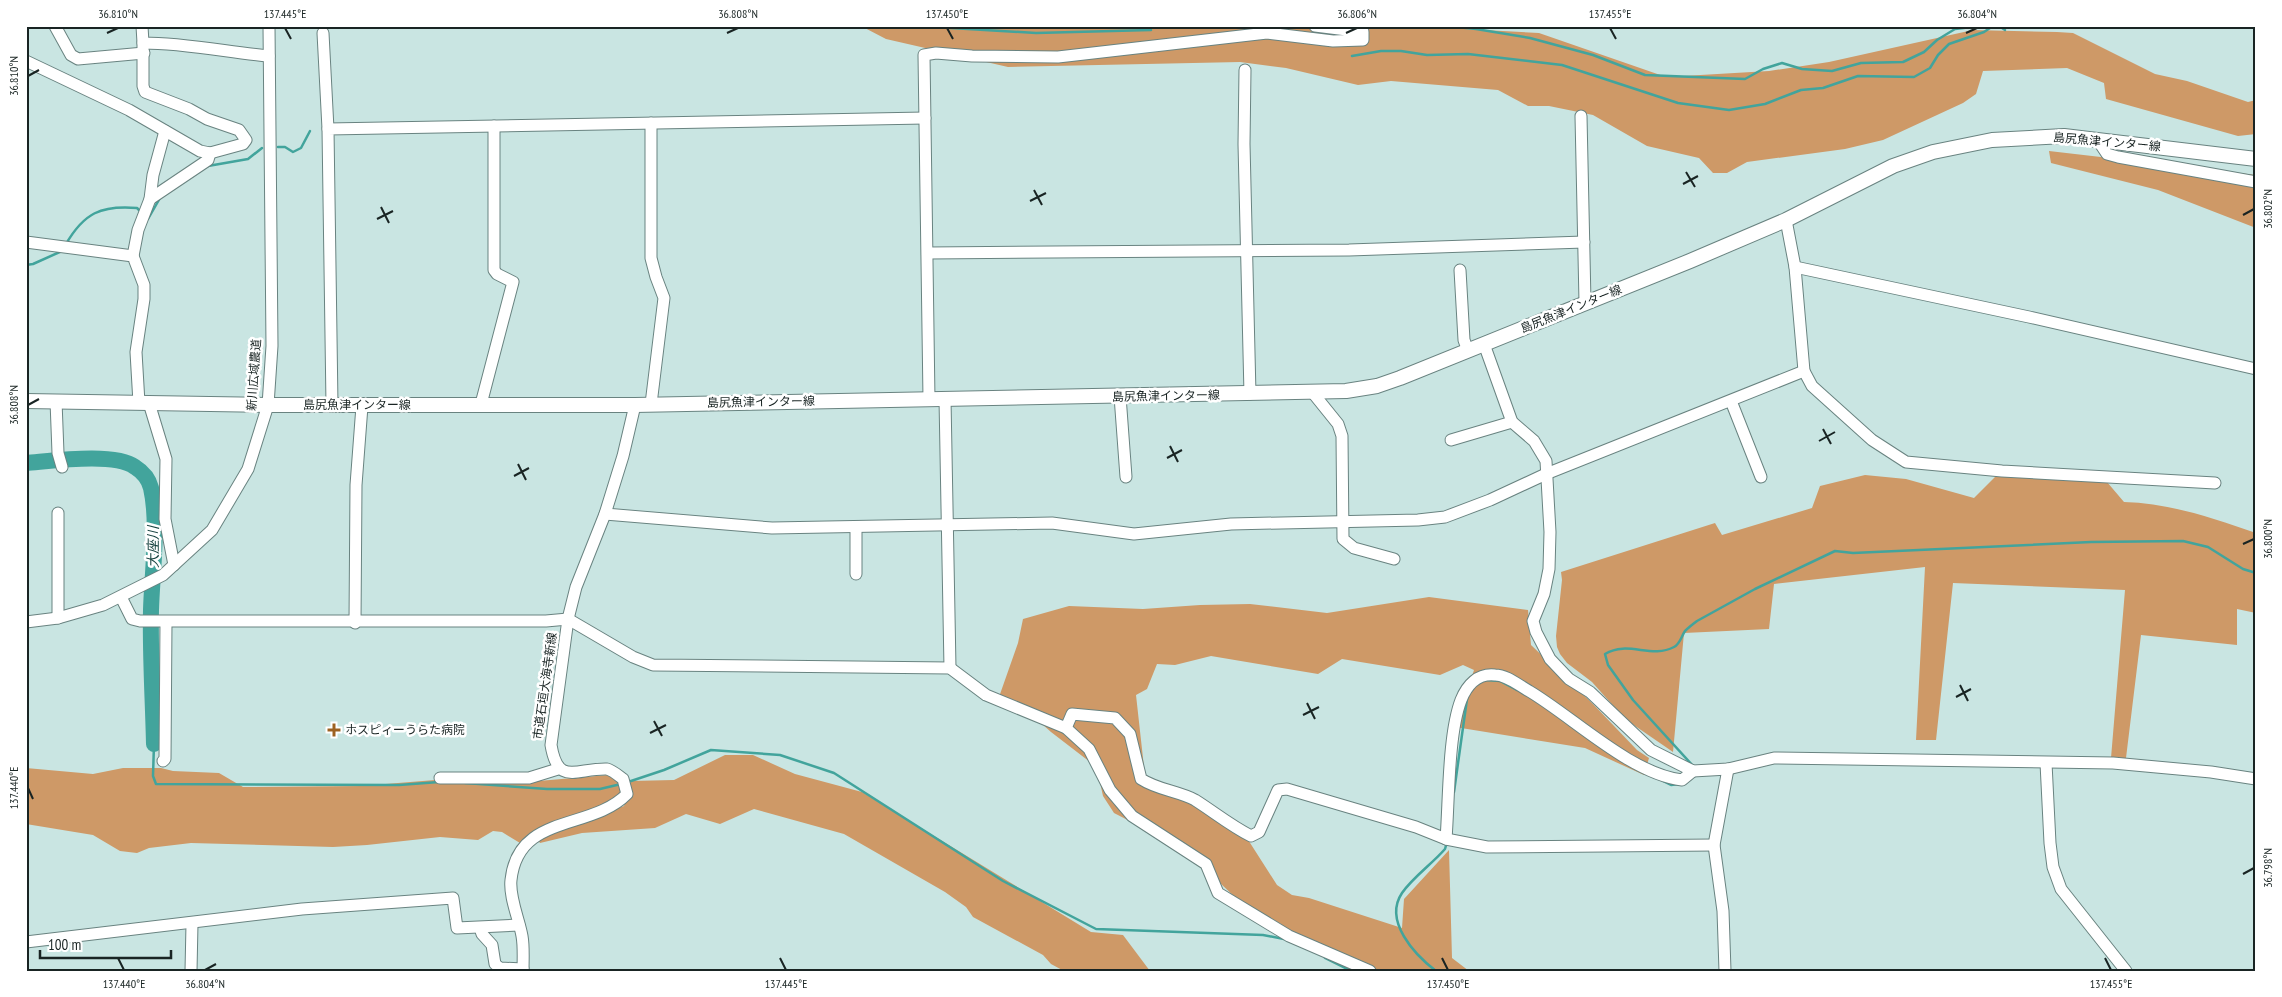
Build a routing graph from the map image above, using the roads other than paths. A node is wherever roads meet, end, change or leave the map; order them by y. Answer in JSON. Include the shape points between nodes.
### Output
{"nodes":[{"id":1,"x":55,"y":26,"type":"edge"},
{"id":2,"x":142,"y":26,"type":"edge"},
{"id":3,"x":269,"y":26,"type":"edge"},
{"id":4,"x":1315,"y":26,"type":"edge"},
{"id":5,"x":323,"y":33,"type":"dead end"},
{"id":6,"x":144,"y":48,"type":"junction"},
{"id":7,"x":269,"y":56,"type":"junction"},
{"id":8,"x":26,"y":61,"type":"edge"},
{"id":9,"x":1245,"y":70,"type":"dead end"},
{"id":10,"x":1581,"y":116,"type":"dead end"},
{"id":11,"x":925,"y":118,"type":"junction"},
{"id":12,"x":651,"y":123,"type":"junction"},
{"id":13,"x":494,"y":126,"type":"junction"},
{"id":14,"x":328,"y":129,"type":"junction"},
{"id":15,"x":165,"y":131,"type":"junction"},
{"id":16,"x":2096,"y":139,"type":"junction"},
{"id":17,"x":210,"y":153,"type":"junction"},
{"id":18,"x":2256,"y":159,"type":"edge"},
{"id":19,"x":2256,"y":182,"type":"edge"},
{"id":20,"x":150,"y":199,"type":"junction"},
{"id":21,"x":1786,"y":220,"type":"junction"},
{"id":22,"x":26,"y":242,"type":"edge"},
{"id":23,"x":1584,"y":242,"type":"junction"},
{"id":24,"x":1248,"y":249,"type":"junction"},
{"id":25,"x":928,"y":253,"type":"junction"},
{"id":26,"x":133,"y":256,"type":"junction"},
{"id":27,"x":1795,"y":267,"type":"junction"},
{"id":28,"x":1460,"y":270,"type":"dead end"},
{"id":29,"x":1585,"y":302,"type":"junction"},
{"id":30,"x":1484,"y":344,"type":"junction"},
{"id":31,"x":1468,"y":351,"type":"junction"},
{"id":32,"x":2256,"y":369,"type":"edge"},
{"id":33,"x":1804,"y":371,"type":"junction"},
{"id":34,"x":1312,"y":393,"type":"junction"},
{"id":35,"x":1250,"y":394,"type":"junction"},
{"id":36,"x":1120,"y":396,"type":"junction"},
{"id":37,"x":930,"y":399,"type":"junction"},
{"id":38,"x":945,"y":399,"type":"junction"},
{"id":39,"x":26,"y":401,"type":"edge"},
{"id":40,"x":56,"y":401,"type":"junction"},
{"id":41,"x":1731,"y":401,"type":"junction"},
{"id":42,"x":144,"y":403,"type":"junction"},
{"id":43,"x":481,"y":404,"type":"junction"},
{"id":44,"x":651,"y":404,"type":"junction"},
{"id":45,"x":268,"y":405,"type":"junction"},
{"id":46,"x":635,"y":405,"type":"junction"},
{"id":47,"x":332,"y":406,"type":"junction"},
{"id":48,"x":362,"y":406,"type":"junction"},
{"id":49,"x":1512,"y":422,"type":"junction"},
{"id":50,"x":1451,"y":440,"type":"dead end"},
{"id":51,"x":62,"y":467,"type":"dead end"},
{"id":52,"x":1546,"y":474,"type":"junction"},
{"id":53,"x":1126,"y":477,"type":"dead end"},
{"id":54,"x":1761,"y":477,"type":"dead end"},
{"id":55,"x":2215,"y":483,"type":"dead end"},
{"id":56,"x":58,"y":513,"type":"dead end"},
{"id":57,"x":605,"y":514,"type":"junction"},
{"id":58,"x":1341,"y":521,"type":"junction"},
{"id":59,"x":948,"y":525,"type":"junction"},
{"id":60,"x":856,"y":527,"type":"junction"},
{"id":61,"x":1394,"y":559,"type":"dead end"},
{"id":62,"x":174,"y":565,"type":"junction"},
{"id":63,"x":856,"y":574,"type":"dead end"},
{"id":64,"x":121,"y":597,"type":"junction"},
{"id":65,"x":58,"y":618,"type":"junction"},
{"id":66,"x":568,"y":619,"type":"junction"},
{"id":67,"x":26,"y":622,"type":"edge"},
{"id":68,"x":164,"y":622,"type":"junction"},
{"id":69,"x":355,"y":623,"type":"junction"},
{"id":70,"x":950,"y":668,"type":"junction"},
{"id":71,"x":1066,"y":728,"type":"junction"},
{"id":72,"x":163,"y":761,"type":"dead end"},
{"id":73,"x":2046,"y":763,"type":"junction"},
{"id":74,"x":558,"y":769,"type":"junction"},
{"id":75,"x":1728,"y":769,"type":"junction"},
{"id":76,"x":1693,"y":771,"type":"junction"},
{"id":77,"x":440,"y":778,"type":"dead end"},
{"id":78,"x":2256,"y":779,"type":"edge"},
{"id":79,"x":1446,"y":839,"type":"junction"},
{"id":80,"x":1714,"y":845,"type":"junction"},
{"id":81,"x":192,"y":924,"type":"junction"},
{"id":82,"x":519,"y":925,"type":"junction"},
{"id":83,"x":480,"y":928,"type":"junction"},
{"id":84,"x":26,"y":942,"type":"edge"},
{"id":85,"x":523,"y":970,"type":"edge"},
{"id":86,"x":191,"y":971,"type":"edge"},
{"id":87,"x":1370,"y":971,"type":"edge"},
{"id":88,"x":1725,"y":971,"type":"edge"},
{"id":89,"x":2126,"y":971,"type":"edge"}],
"edges":[{"from":1,"to":6,"type":"street","via":[[71,55],[78,59]]},
{"from":2,"to":6,"type":"street"},
{"from":3,"to":7,"type":"street","name":"新川広域農道"},
{"from":4,"to":11,"type":"street","via":[[1364,32],[1363,40],[1333,41],[1267,33],[1058,56],[924,55]]},
{"from":5,"to":14,"type":"street"},
{"from":6,"to":7,"type":"street","via":[[177,43]]},
{"from":6,"to":17,"type":"street","via":[[145,92],[239,130],[244,135],[246,140],[237,147]]},
{"from":7,"to":45,"type":"street","name":"新川広域農道","via":[[272,346]]},
{"from":8,"to":15,"type":"street","via":[[129,110]]},
{"from":9,"to":24,"type":"street"},
{"from":10,"to":23,"type":"street"},
{"from":11,"to":12,"type":"street"},
{"from":11,"to":25,"type":"street"},
{"from":12,"to":13,"type":"street"},
{"from":12,"to":44,"type":"street","via":[[651,258],[664,298]]},
{"from":13,"to":14,"type":"street"},
{"from":13,"to":43,"type":"street","via":[[494,270],[512,282]]},
{"from":14,"to":47,"type":"street"},
{"from":15,"to":17,"type":"street","via":[[200,151]]},
{"from":15,"to":20,"type":"street"},
{"from":16,"to":18,"type":"main road","name":"島尻魚津インター線"},
{"from":16,"to":19,"type":"street","via":[[2107,154],[2118,157]]},
{"from":16,"to":21,"type":"main road","name":"島尻魚津インター線","via":[[2035,136],[1992,140],[1934,152],[1893,166]]},
{"from":17,"to":20,"type":"street","via":[[208,160]]},
{"from":20,"to":26,"type":"street","via":[[138,230]]},
{"from":21,"to":27,"type":"street"},
{"from":21,"to":29,"type":"main road","name":"島尻魚津インター線"},
{"from":22,"to":26,"type":"street"},
{"from":23,"to":24,"type":"street","via":[[1350,250]]},
{"from":23,"to":29,"type":"street"},
{"from":24,"to":25,"type":"street"},
{"from":24,"to":35,"type":"street"},
{"from":25,"to":37,"type":"street"},
{"from":26,"to":42,"type":"street","via":[[144,285],[136,352]]},
{"from":27,"to":32,"type":"street"},
{"from":27,"to":33,"type":"street"},
{"from":28,"to":31,"type":"street","via":[[1464,340]]},
{"from":29,"to":30,"type":"main road","name":"島尻魚津インター線"},
{"from":30,"to":31,"type":"main road","name":"島尻魚津インター線"},
{"from":30,"to":49,"type":"street"},
{"from":31,"to":34,"type":"main road","name":"島尻魚津インター線","via":[[1377,386]]},
{"from":33,"to":41,"type":"street"},
{"from":33,"to":55,"type":"street","via":[[1812,386],[1872,440],[1906,462]]},
{"from":34,"to":35,"type":"main road","name":"島尻魚津インター線"},
{"from":34,"to":58,"type":"street","via":[[1338,424],[1342,436]]},
{"from":35,"to":36,"type":"main road","name":"島尻魚津インター線"},
{"from":36,"to":38,"type":"main road","name":"島尻魚津インター線"},
{"from":36,"to":53,"type":"street"},
{"from":37,"to":38,"type":"main road","name":"島尻魚津インター線"},
{"from":37,"to":44,"type":"main road","name":"島尻魚津インター線"},
{"from":38,"to":59,"type":"street"},
{"from":39,"to":40,"type":"main road","name":"島尻魚津インター線"},
{"from":40,"to":42,"type":"main road","name":"島尻魚津インター線"},
{"from":40,"to":51,"type":"street","via":[[58,453]]},
{"from":41,"to":52,"type":"street"},
{"from":41,"to":54,"type":"street"},
{"from":42,"to":45,"type":"main road","name":"島尻魚津インター線"},
{"from":42,"to":62,"type":"street","via":[[166,459],[165,519]]},
{"from":43,"to":46,"type":"main road","name":"島尻魚津インター線"},
{"from":43,"to":48,"type":"main road","name":"島尻魚津インター線"},
{"from":44,"to":46,"type":"main road","name":"島尻魚津インター線"},
{"from":45,"to":47,"type":"main road","name":"島尻魚津インター線"},
{"from":45,"to":62,"type":"street","name":"新川広域農道","via":[[248,469],[225,510],[212,530]]},
{"from":46,"to":57,"type":"street","name":"市道石垣大海寺新線"},
{"from":47,"to":48,"type":"main road","name":"島尻魚津インター線"},
{"from":48,"to":69,"type":"street","via":[[356,485]]},
{"from":49,"to":50,"type":"street"},
{"from":49,"to":52,"type":"street","via":[[1534,441],[1546,461]]},
{"from":52,"to":58,"type":"street","via":[[1445,517],[1392,522]]},
{"from":52,"to":76,"type":"street","via":[[1550,532],[1548,569],[1544,594],[1533,621],[1536,632],[1550,659],[1569,678],[1590,692],[1651,750]]},
{"from":56,"to":65,"type":"street"},
{"from":57,"to":60,"type":"street","via":[[772,528]]},
{"from":57,"to":66,"type":"street","name":"市道石垣大海寺新線","via":[[576,587]]},
{"from":58,"to":59,"type":"street","via":[[1231,524],[1134,534],[1052,523]]},
{"from":58,"to":61,"type":"street","via":[[1343,539],[1347,544]]},
{"from":59,"to":60,"type":"street"},
{"from":59,"to":70,"type":"street"},
{"from":60,"to":63,"type":"street"},
{"from":62,"to":64,"type":"street","name":"新川広域農道","via":[[163,575]]},
{"from":64,"to":65,"type":"street","name":"新川広域農道","via":[[81,613]]},
{"from":64,"to":68,"type":"street","via":[[132,619]]},
{"from":65,"to":67,"type":"street","name":"新川広域農道"},
{"from":66,"to":69,"type":"street"},
{"from":66,"to":70,"type":"street","via":[[653,665]]},
{"from":66,"to":74,"type":"street","name":"市道石垣大海寺新線","via":[[551,745]]},
{"from":68,"to":69,"type":"street"},
{"from":68,"to":72,"type":"street"},
{"from":70,"to":71,"type":"street","via":[[986,695]]},
{"from":71,"to":79,"type":"street","via":[[1072,714],[1115,718],[1130,734],[1141,779],[1154,787],[1193,799],[1251,836],[1259,832],[1278,790],[1287,789]]},
{"from":71,"to":87,"type":"street","via":[[1089,748],[1110,790],[1132,816],[1206,864],[1218,893],[1289,936]]},
{"from":73,"to":75,"type":"street","via":[[1774,758]]},
{"from":73,"to":78,"type":"street","via":[[2113,763]]},
{"from":73,"to":89,"type":"street","via":[[2052,859],[2061,890]]},
{"from":74,"to":77,"type":"street","via":[[529,778]]},
{"from":74,"to":82,"type":"street","via":[[567,773],[608,769],[623,779],[627,794],[616,805],[535,835],[524,847],[514,860],[511,882]]},
{"from":75,"to":76,"type":"street"},
{"from":75,"to":80,"type":"street"},
{"from":76,"to":79,"type":"street","via":[[1682,780],[1669,778],[1632,762],[1553,705],[1506,678],[1486,675],[1467,687],[1460,701],[1454,734]]},
{"from":79,"to":80,"type":"street","via":[[1487,846]]},
{"from":80,"to":88,"type":"street","via":[[1723,911]]},
{"from":81,"to":83,"type":"street","via":[[302,909],[453,898],[457,928]]},
{"from":81,"to":84,"type":"street"},
{"from":81,"to":86,"type":"street"},
{"from":82,"to":83,"type":"street"},
{"from":82,"to":85,"type":"street"},
{"from":83,"to":85,"type":"street","via":[[492,945],[495,964],[500,968]]}]}
